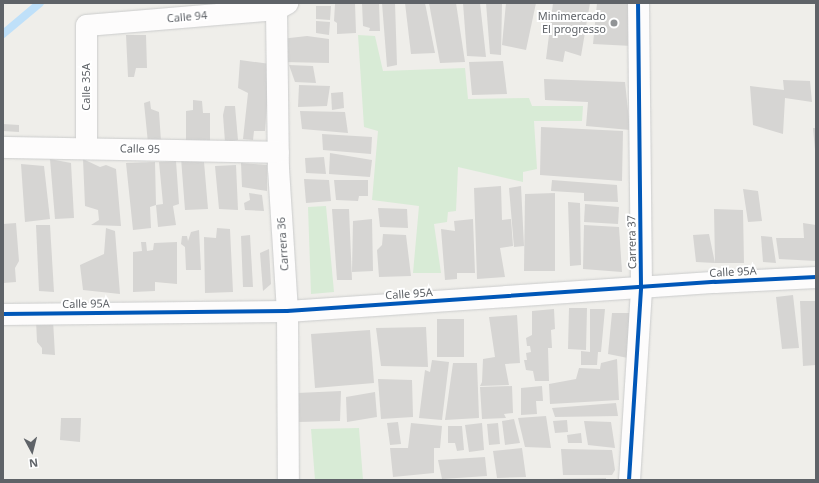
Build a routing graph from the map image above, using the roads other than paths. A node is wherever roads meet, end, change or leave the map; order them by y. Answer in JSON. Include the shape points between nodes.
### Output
{"nodes":[{"id":1,"x":638,"y":3,"type":"edge"},
{"id":2,"x":282,"y":6,"type":"edge"},
{"id":3,"x":86,"y":25,"type":"joint"},
{"id":4,"x":3,"y":147,"type":"edge"},
{"id":5,"x":86,"y":148,"type":"junction"},
{"id":6,"x":278,"y":152,"type":"junction"},
{"id":7,"x":816,"y":277,"type":"edge"},
{"id":8,"x":641,"y":287,"type":"junction"},
{"id":9,"x":287,"y":311,"type":"junction"},
{"id":10,"x":3,"y":314,"type":"edge"},
{"id":11,"x":288,"y":480,"type":"edge"},
{"id":12,"x":629,"y":480,"type":"edge"}],
"edges":[{"from":1,"to":8,"type":"street","name":"Carrera 37"},
{"from":2,"to":3,"type":"street","name":"Calle 94"},
{"from":2,"to":6,"type":"street","name":"Carrera 36"},
{"from":3,"to":5,"type":"street","name":"Calle 35A"},
{"from":4,"to":5,"type":"street","name":"Calle 95"},
{"from":5,"to":6,"type":"street","name":"Calle 95"},
{"from":6,"to":9,"type":"street","name":"Carrera 36"},
{"from":7,"to":8,"type":"street","name":"Calle 95A"},
{"from":8,"to":9,"type":"street","name":"Calle 95A"},
{"from":8,"to":12,"type":"street","name":"Carrera 37"},
{"from":9,"to":10,"type":"street","name":"Calle 95A"},
{"from":9,"to":11,"type":"street","name":"Carrera 36"}]}
